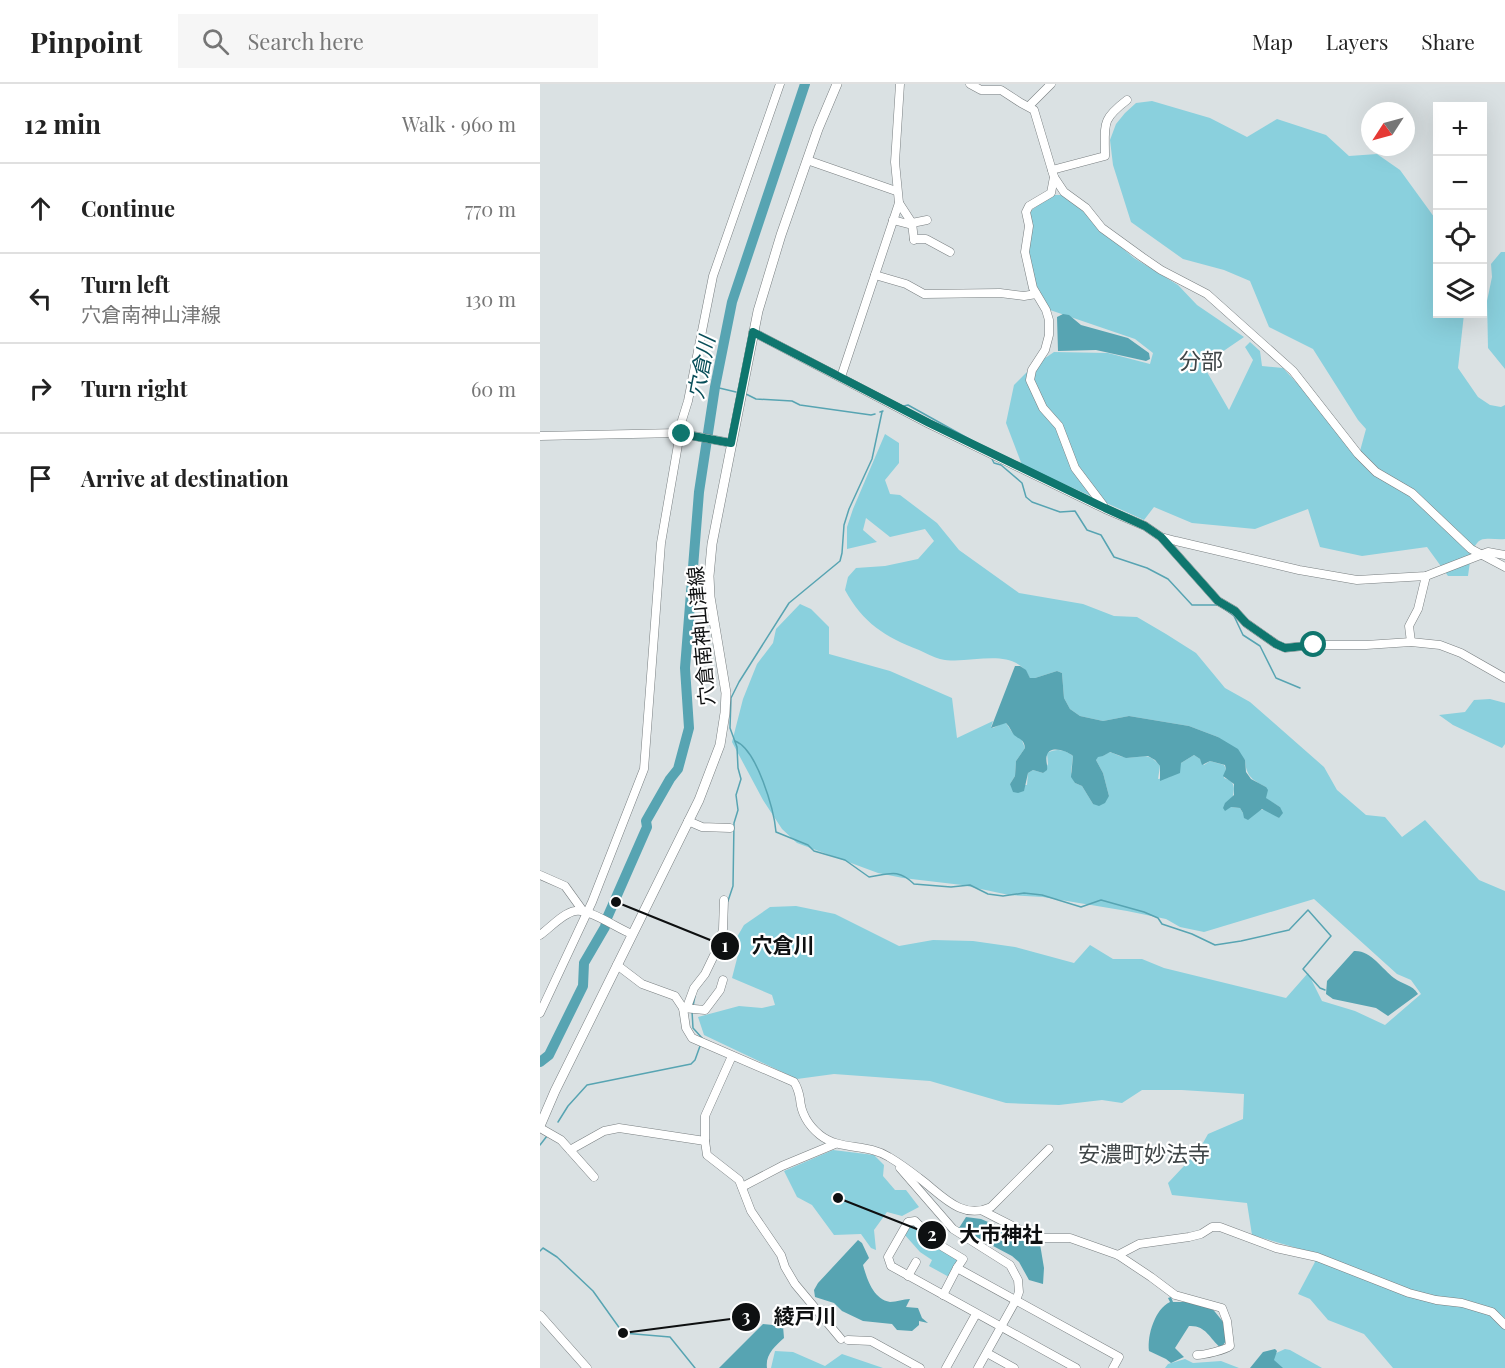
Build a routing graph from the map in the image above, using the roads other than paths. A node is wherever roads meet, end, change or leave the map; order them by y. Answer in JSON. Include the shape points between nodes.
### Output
{"nodes":[{"id":1,"x":780,"y":84,"type":"edge"},
{"id":2,"x":837,"y":84,"type":"edge"},
{"id":3,"x":900,"y":84,"type":"edge"},
{"id":4,"x":970,"y":84,"type":"edge"},
{"id":5,"x":1051,"y":84,"type":"edge"},
{"id":6,"x":1127,"y":99,"type":"dead end"},
{"id":7,"x":1029,"y":106,"type":"junction"},
{"id":8,"x":807,"y":160,"type":"junction"},
{"id":9,"x":1053,"y":173,"type":"junction"},
{"id":10,"x":896,"y":191,"type":"junction"},
{"id":11,"x":898,"y":203,"type":"junction"},
{"id":12,"x":893,"y":220,"type":"junction"},
{"id":13,"x":927,"y":220,"type":"dead end"},
{"id":14,"x":912,"y":224,"type":"junction"},
{"id":15,"x":950,"y":252,"type":"dead end"},
{"id":16,"x":875,"y":275,"type":"junction"},
{"id":17,"x":1036,"y":294,"type":"junction"},
{"id":18,"x":753,"y":332,"type":"junction"},
{"id":19,"x":841,"y":377,"type":"junction"},
{"id":20,"x":680,"y":433,"type":"junction"},
{"id":21,"x":540,"y":436,"type":"edge"},
{"id":22,"x":729,"y":442,"type":"junction"},
{"id":23,"x":1105,"y":508,"type":"junction"},
{"id":24,"x":1161,"y":537,"type":"junction"},
{"id":25,"x":1480,"y":555,"type":"junction"},
{"id":26,"x":1505,"y":555,"type":"edge"},
{"id":27,"x":1505,"y":567,"type":"edge"},
{"id":28,"x":1426,"y":576,"type":"junction"},
{"id":29,"x":1411,"y":642,"type":"junction"},
{"id":30,"x":1505,"y":678,"type":"edge"},
{"id":31,"x":688,"y":821,"type":"junction"},
{"id":32,"x":730,"y":828,"type":"dead end"},
{"id":33,"x":540,"y":875,"type":"edge"},
{"id":34,"x":724,"y":900,"type":"dead end"},
{"id":35,"x":586,"y":912,"type":"junction"},
{"id":36,"x":630,"y":933,"type":"junction"},
{"id":37,"x":540,"y":935,"type":"edge"},
{"id":38,"x":617,"y":965,"type":"junction"},
{"id":39,"x":723,"y":980,"type":"dead end"},
{"id":40,"x":689,"y":1008,"type":"junction"},
{"id":41,"x":540,"y":1013,"type":"edge"},
{"id":42,"x":732,"y":1056,"type":"junction"},
{"id":43,"x":545,"y":1130,"type":"edge"},
{"id":44,"x":705,"y":1141,"type":"junction"},
{"id":45,"x":835,"y":1144,"type":"junction"},
{"id":46,"x":1048,"y":1149,"type":"dead end"},
{"id":47,"x":570,"y":1150,"type":"junction"},
{"id":48,"x":895,"y":1162,"type":"junction"},
{"id":49,"x":594,"y":1177,"type":"dead end"},
{"id":50,"x":742,"y":1187,"type":"junction"},
{"id":51,"x":983,"y":1211,"type":"junction"},
{"id":52,"x":1118,"y":1255,"type":"junction"},
{"id":53,"x":916,"y":1262,"type":"dead end"},
{"id":54,"x":957,"y":1268,"type":"junction"},
{"id":55,"x":908,"y":1276,"type":"junction"},
{"id":56,"x":943,"y":1295,"type":"junction"},
{"id":57,"x":1016,"y":1300,"type":"junction"},
{"id":58,"x":976,"y":1314,"type":"junction"},
{"id":59,"x":540,"y":1315,"type":"edge"},
{"id":60,"x":1505,"y":1325,"type":"edge"},
{"id":61,"x":1001,"y":1327,"type":"junction"},
{"id":62,"x":987,"y":1353,"type":"junction"},
{"id":63,"x":1197,"y":1355,"type":"dead end"},
{"id":64,"x":587,"y":1368,"type":"edge"},
{"id":65,"x":920,"y":1368,"type":"edge"},
{"id":66,"x":946,"y":1368,"type":"edge"},
{"id":67,"x":978,"y":1368,"type":"edge"},
{"id":68,"x":1014,"y":1368,"type":"edge"},
{"id":69,"x":1076,"y":1368,"type":"edge"},
{"id":70,"x":1113,"y":1368,"type":"edge"}],
"edges":[{"from":1,"to":20,"type":"street","via":[[713,276]]},
{"from":2,"to":8,"type":"main road","name":"穴倉南神山津線"},
{"from":3,"to":10,"type":"street"},
{"from":4,"to":7,"type":"street","via":[[981,90],[1001,90]]},
{"from":5,"to":7,"type":"street"},
{"from":6,"to":9,"type":"street","via":[[1114,108],[1107,120],[1105,156]]},
{"from":7,"to":9,"type":"street","via":[[1037,116]]},
{"from":8,"to":10,"type":"street"},
{"from":8,"to":18,"type":"main road","name":"穴倉南神山津線"},
{"from":9,"to":17,"type":"street","via":[[1050,193],[1026,212],[1029,226],[1025,252]]},
{"from":9,"to":25,"type":"street","via":[[1064,192],[1086,208],[1102,228],[1161,270],[1207,294],[1293,371],[1369,466],[1432,509]]},
{"from":10,"to":11,"type":"street"},
{"from":11,"to":12,"type":"street"},
{"from":11,"to":14,"type":"street"},
{"from":12,"to":14,"type":"street"},
{"from":12,"to":16,"type":"street"},
{"from":13,"to":14,"type":"street"},
{"from":14,"to":15,"type":"street","via":[[914,240],[926,239]]},
{"from":16,"to":17,"type":"street","via":[[924,294]]},
{"from":16,"to":19,"type":"street"},
{"from":17,"to":23,"type":"street","via":[[1046,309],[1049,334],[1030,380],[1042,408],[1059,426],[1075,468]]},
{"from":18,"to":19,"type":"street"},
{"from":18,"to":22,"type":"main road","name":"穴倉南神山津線"},
{"from":19,"to":23,"type":"street"},
{"from":20,"to":21,"type":"street"},
{"from":20,"to":22,"type":"street"},
{"from":20,"to":35,"type":"street","via":[[661,543],[645,764]]},
{"from":22,"to":31,"type":"main road","name":"穴倉南神山津線","via":[[709,576],[725,681],[725,713],[715,761]]},
{"from":23,"to":24,"type":"street"},
{"from":24,"to":28,"type":"street","via":[[1329,577],[1356,580]]},
{"from":24,"to":29,"type":"street","via":[[1218,601],[1285,648]]},
{"from":25,"to":26,"type":"street"},
{"from":25,"to":27,"type":"street"},
{"from":25,"to":28,"type":"street"},
{"from":28,"to":29,"type":"street","via":[[1418,609],[1409,626]]},
{"from":29,"to":30,"type":"street","via":[[1440,645],[1461,653]]},
{"from":31,"to":32,"type":"street","via":[[702,827]]},
{"from":31,"to":36,"type":"main road","name":"穴倉南神山津線"},
{"from":33,"to":35,"type":"street","via":[[565,886]]},
{"from":34,"to":40,"type":"street","via":[[719,945],[694,988]]},
{"from":35,"to":36,"type":"street"},
{"from":35,"to":37,"type":"street","via":[[571,912]]},
{"from":35,"to":41,"type":"street"},
{"from":36,"to":38,"type":"main road","name":"穴倉南神山津線"},
{"from":38,"to":40,"type":"street","via":[[642,984],[675,996]]},
{"from":38,"to":43,"type":"main road","name":"穴倉南神山津線","via":[[555,1090]]},
{"from":39,"to":40,"type":"street","via":[[705,1010]]},
{"from":40,"to":42,"type":"street","via":[[686,1028],[692,1038]]},
{"from":42,"to":44,"type":"street","via":[[705,1116]]},
{"from":42,"to":45,"type":"street","via":[[794,1082],[807,1120]]},
{"from":43,"to":47,"type":"street"},
{"from":44,"to":47,"type":"street","via":[[619,1128],[604,1131]]},
{"from":44,"to":50,"type":"street","via":[[710,1159],[739,1180]]},
{"from":45,"to":48,"type":"street","via":[[872,1149]]},
{"from":45,"to":50,"type":"street"},
{"from":46,"to":51,"type":"street","via":[[996,1204]]},
{"from":47,"to":49,"type":"street"},
{"from":48,"to":51,"type":"street","via":[[947,1202],[961,1209]]},
{"from":48,"to":57,"type":"street","via":[[953,1229],[1010,1265],[1018,1280]]},
{"from":50,"to":65,"type":"street","via":[[751,1211],[795,1284],[844,1340],[871,1341]]},
{"from":51,"to":52,"type":"street","via":[[1036,1238],[1071,1238]]},
{"from":52,"to":60,"type":"street","via":[[1139,1244],[1189,1237],[1220,1227],[1275,1248],[1317,1257],[1409,1293],[1491,1312]]},
{"from":52,"to":63,"type":"street","via":[[1175,1295],[1222,1308],[1230,1347]]},
{"from":53,"to":55,"type":"street"},
{"from":54,"to":55,"type":"street","via":[[963,1259],[938,1244],[915,1221],[908,1222],[888,1257],[891,1266]]},
{"from":54,"to":56,"type":"street"},
{"from":54,"to":57,"type":"street"},
{"from":55,"to":56,"type":"street"},
{"from":56,"to":58,"type":"street"},
{"from":57,"to":61,"type":"street"},
{"from":57,"to":70,"type":"street","via":[[1119,1357]]},
{"from":58,"to":61,"type":"street"},
{"from":58,"to":66,"type":"street"},
{"from":59,"to":64,"type":"street"},
{"from":61,"to":62,"type":"street"},
{"from":61,"to":69,"type":"street"},
{"from":62,"to":67,"type":"street"},
{"from":62,"to":68,"type":"street"}]}
